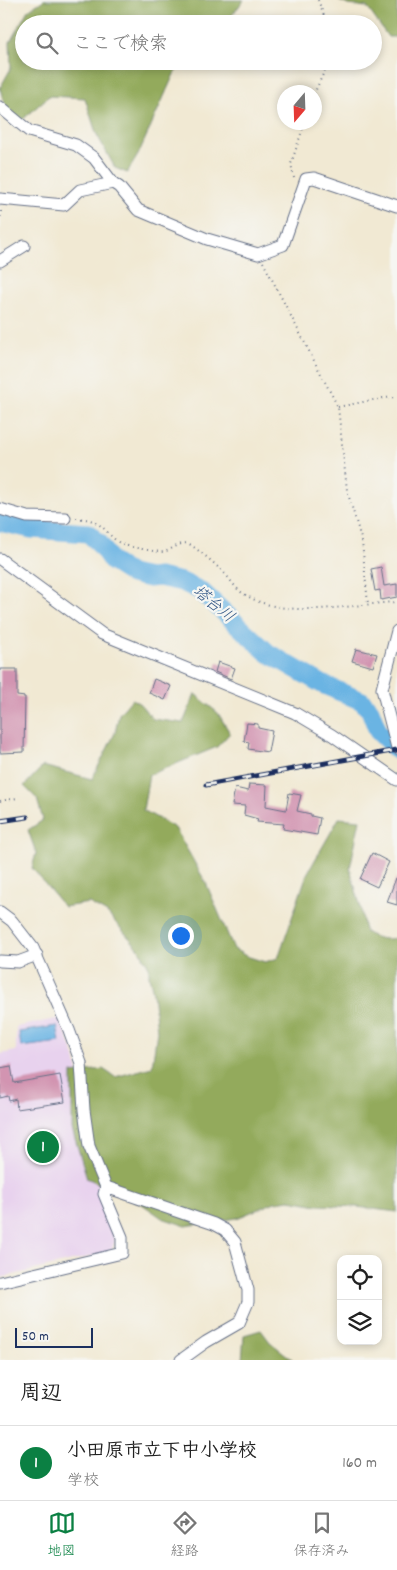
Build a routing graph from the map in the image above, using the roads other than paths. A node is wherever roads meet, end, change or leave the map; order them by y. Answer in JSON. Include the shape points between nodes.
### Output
{"nodes":[{"id":1,"x":0,"y":107,"type":"edge"},
{"id":2,"x":113,"y":183,"type":"junction"},
{"id":3,"x":0,"y":199,"type":"edge"},
{"id":4,"x":397,"y":206,"type":"edge"},
{"id":5,"x":24,"y":246,"type":"dead end"},
{"id":6,"x":0,"y":261,"type":"edge"},
{"id":7,"x":0,"y":509,"type":"edge"},
{"id":8,"x":65,"y":518,"type":"road end"},
{"id":9,"x":0,"y":559,"type":"edge"},
{"id":10,"x":397,"y":631,"type":"edge"},
{"id":11,"x":397,"y":748,"type":"edge"},
{"id":12,"x":397,"y":780,"type":"edge"},
{"id":13,"x":0,"y":912,"type":"edge"},
{"id":14,"x":37,"y":955,"type":"junction"},
{"id":15,"x":0,"y":961,"type":"edge"},
{"id":16,"x":106,"y":1187,"type":"junction"},
{"id":17,"x":0,"y":1282,"type":"edge"},
{"id":18,"x":180,"y":1360,"type":"edge"}],
"edges":[{"from":1,"to":2,"type":"street","via":[[29,131],[76,146],[94,158]]},
{"from":2,"to":3,"type":"street","via":[[80,190],[64,205]]},
{"from":2,"to":4,"type":"street","via":[[138,210],[207,239],[258,254],[283,245],[306,179],[314,178]]},
{"from":5,"to":6,"type":"street"},
{"from":7,"to":8,"type":"street","via":[[27,517]]},
{"from":9,"to":12,"type":"street","via":[[102,634],[295,713]]},
{"from":10,"to":11,"type":"street","via":[[382,689]]},
{"from":13,"to":14,"type":"street","via":[[12,921]]},
{"from":14,"to":15,"type":"street","via":[[18,962]]},
{"from":14,"to":16,"type":"street","via":[[81,1063],[89,1146]]},
{"from":16,"to":17,"type":"street","via":[[104,1194],[122,1237],[122,1253]]},
{"from":16,"to":18,"type":"street","via":[[214,1224],[225,1230],[234,1242],[248,1290],[242,1319]]}]}
